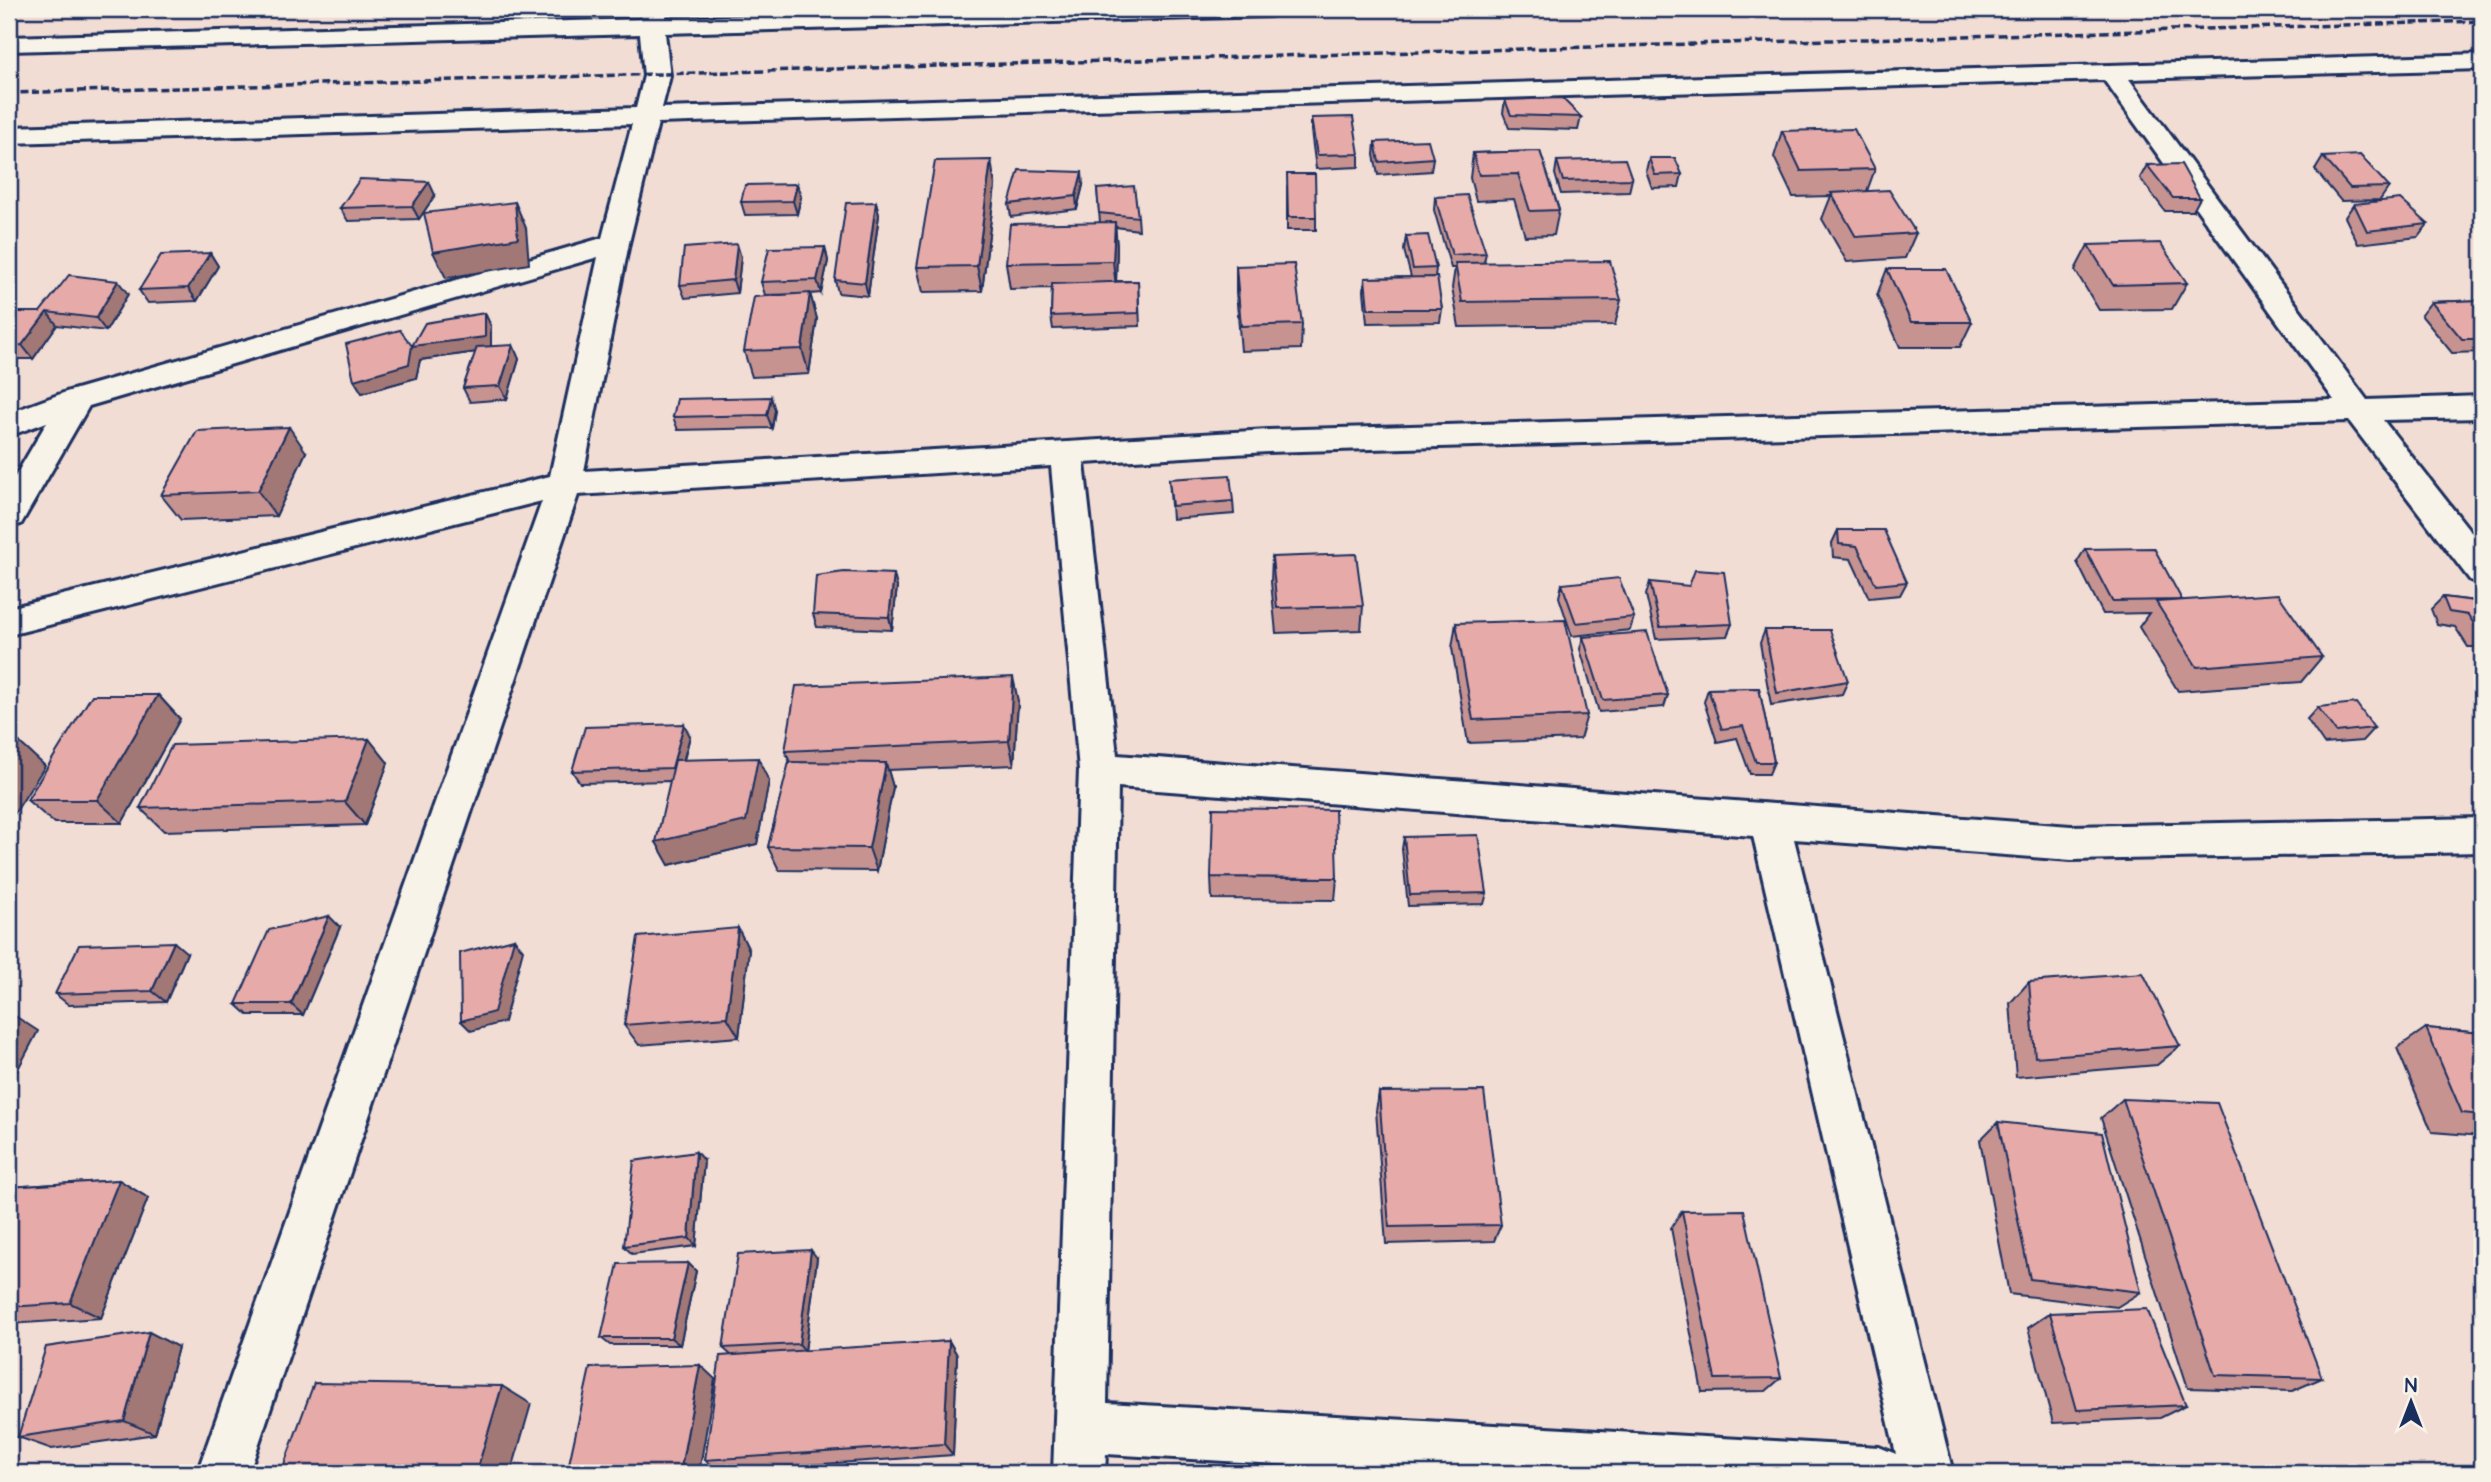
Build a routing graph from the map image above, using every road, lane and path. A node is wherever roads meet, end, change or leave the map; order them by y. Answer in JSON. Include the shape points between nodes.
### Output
{"nodes":[{"id":1,"x":1269,"y":9,"type":"edge"},
{"id":2,"x":653,"y":17,"type":"edge"},
{"id":3,"x":9,"y":44,"type":"edge"},
{"id":4,"x":2482,"y":61,"type":"edge"},
{"id":5,"x":2111,"y":72,"type":"junction"},
{"id":6,"x":647,"y":116,"type":"junction"},
{"id":7,"x":9,"y":135,"type":"edge"},
{"id":8,"x":615,"y":243,"type":"junction"},
{"id":9,"x":77,"y":399,"type":"junction"},
{"id":10,"x":2482,"y":407,"type":"edge"},
{"id":11,"x":2359,"y":412,"type":"junction"},
{"id":12,"x":9,"y":425,"type":"edge"},
{"id":13,"x":1066,"y":454,"type":"junction"},
{"id":14,"x":565,"y":484,"type":"junction"},
{"id":15,"x":9,"y":515,"type":"edge"},
{"id":16,"x":2482,"y":570,"type":"edge"},
{"id":17,"x":9,"y":621,"type":"edge"},
{"id":18,"x":1099,"y":770,"type":"junction"},
{"id":19,"x":1769,"y":820,"type":"junction"},
{"id":20,"x":2482,"y":835,"type":"edge"},
{"id":21,"x":1080,"y":1450,"type":"edge"},
{"id":22,"x":222,"y":1473,"type":"edge"},
{"id":23,"x":1879,"y":1473,"type":"edge"},
{"id":24,"x":1927,"y":1473,"type":"edge"}],
"edges":[{"from":1,"to":2,"type":"street"},
{"from":2,"to":3,"type":"street"},
{"from":2,"to":6,"type":"street","via":[[657,76]]},
{"from":4,"to":5,"type":"street"},
{"from":5,"to":6,"type":"street"},
{"from":5,"to":11,"type":"street"},
{"from":6,"to":7,"type":"street"},
{"from":6,"to":8,"type":"street"},
{"from":8,"to":9,"type":"street"},
{"from":8,"to":14,"type":"street"},
{"from":9,"to":12,"type":"street"},
{"from":9,"to":15,"type":"street"},
{"from":10,"to":11,"type":"street"},
{"from":11,"to":13,"type":"street","via":[[1268,441]]},
{"from":11,"to":16,"type":"street"},
{"from":13,"to":14,"type":"street"},
{"from":13,"to":18,"type":"street"},
{"from":14,"to":17,"type":"street"},
{"from":14,"to":22,"type":"street"},
{"from":18,"to":19,"type":"street"},
{"from":18,"to":21,"type":"street"},
{"from":19,"to":20,"type":"street","via":[[2071,843]]},
{"from":19,"to":24,"type":"street"},
{"from":21,"to":23,"type":"street"}]}
